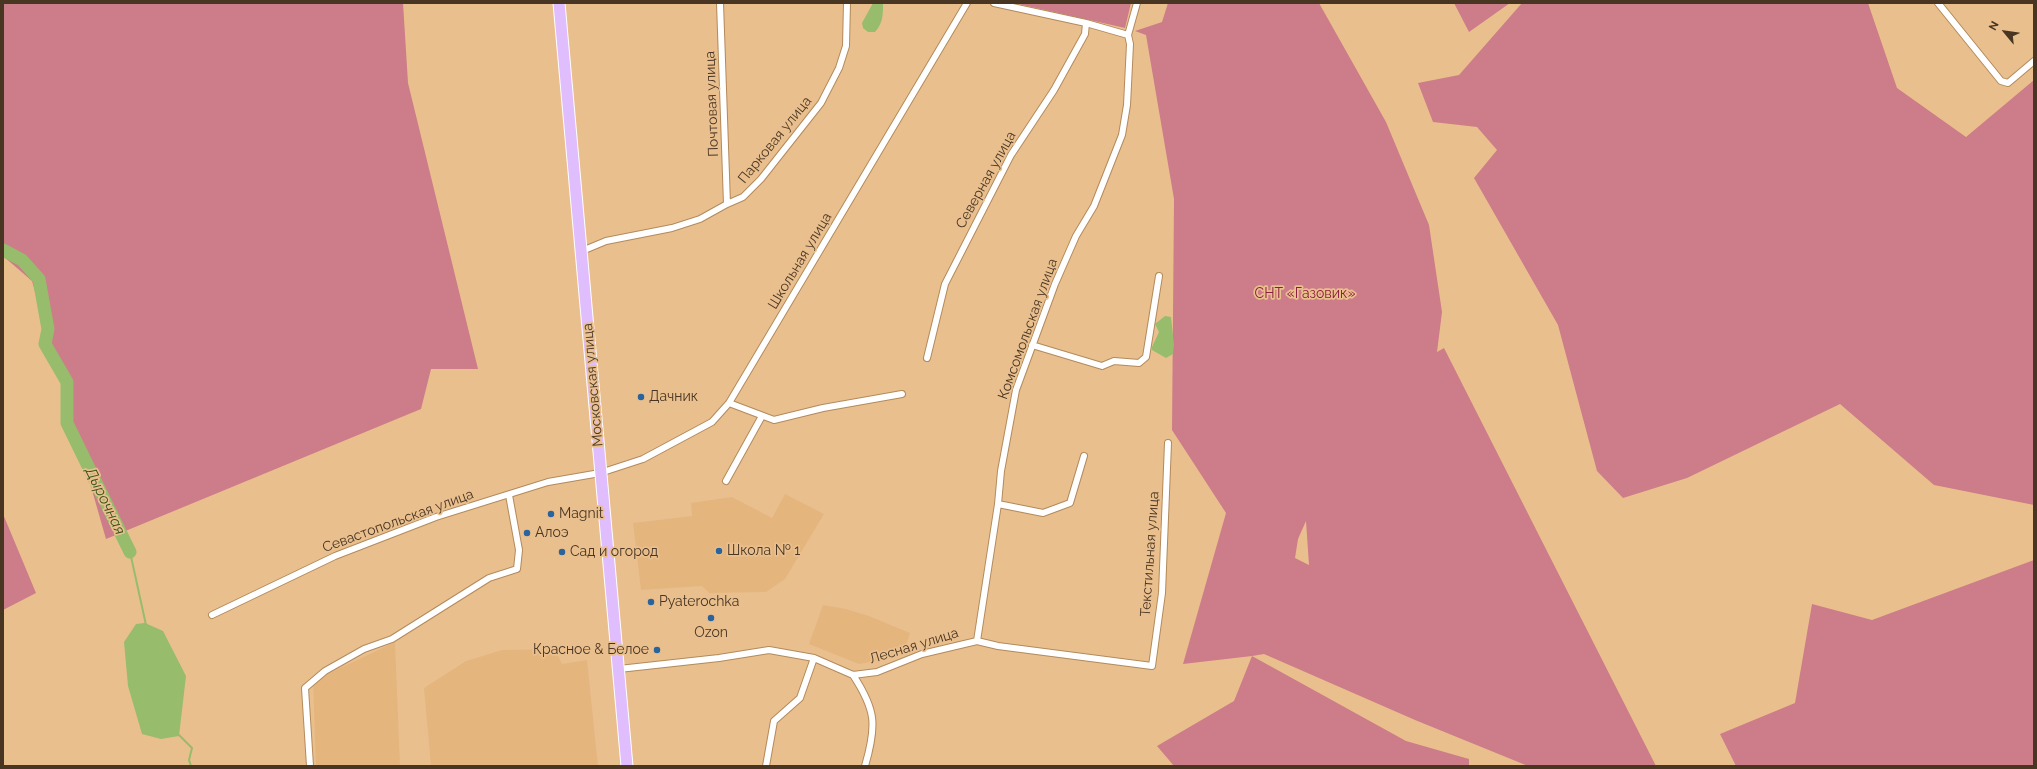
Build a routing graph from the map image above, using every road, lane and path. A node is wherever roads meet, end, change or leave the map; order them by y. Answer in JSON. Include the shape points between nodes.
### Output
{"nodes":[{"id":1,"x":559,"y":3,"type":"edge"},
{"id":2,"x":720,"y":3,"type":"edge"},
{"id":3,"x":847,"y":3,"type":"edge"},
{"id":4,"x":967,"y":3,"type":"edge"},
{"id":5,"x":994,"y":3,"type":"edge"},
{"id":6,"x":1137,"y":3,"type":"edge"},
{"id":7,"x":1938,"y":3,"type":"edge"},
{"id":8,"x":1086,"y":23,"type":"junction"},
{"id":9,"x":1128,"y":34,"type":"junction"},
{"id":10,"x":2034,"y":61,"type":"edge"},
{"id":11,"x":727,"y":204,"type":"junction"},
{"id":12,"x":582,"y":251,"type":"junction"},
{"id":13,"x":1159,"y":276,"type":"dead end"},
{"id":14,"x":1032,"y":345,"type":"junction"},
{"id":15,"x":926,"y":358,"type":"dead end"},
{"id":16,"x":902,"y":394,"type":"dead end"},
{"id":17,"x":729,"y":403,"type":"junction"},
{"id":18,"x":762,"y":416,"type":"junction"},
{"id":19,"x":1168,"y":443,"type":"dead end"},
{"id":20,"x":1084,"y":456,"type":"dead end"},
{"id":21,"x":600,"y":473,"type":"junction"},
{"id":22,"x":726,"y":481,"type":"dead end"},
{"id":23,"x":509,"y":495,"type":"junction"},
{"id":24,"x":998,"y":504,"type":"junction"},
{"id":25,"x":212,"y":615,"type":"dead end"},
{"id":26,"x":977,"y":641,"type":"junction"},
{"id":27,"x":814,"y":658,"type":"junction"},
{"id":28,"x":619,"y":669,"type":"junction"},
{"id":29,"x":852,"y":675,"type":"junction"},
{"id":30,"x":310,"y":766,"type":"edge"},
{"id":31,"x":627,"y":766,"type":"edge"},
{"id":32,"x":766,"y":766,"type":"edge"},
{"id":33,"x":865,"y":766,"type":"edge"}],
"edges":[{"from":1,"to":12,"type":"highway","name":"Московская улица"},
{"from":2,"to":11,"type":"street","name":"Почтовая улица"},
{"from":3,"to":11,"type":"street","name":"Парковая улица","via":[[846,46],[839,68],[821,103],[761,179],[743,197]]},
{"from":4,"to":17,"type":"street","name":"Школьная улица"},
{"from":5,"to":8,"type":"street"},
{"from":6,"to":9,"type":"street"},
{"from":7,"to":10,"type":"street","via":[[2001,81],[2008,83]]},
{"from":8,"to":9,"type":"street"},
{"from":8,"to":15,"type":"street","name":"Северная улица","via":[[1085,34],[1054,90],[1011,155],[945,284]]},
{"from":9,"to":14,"type":"street","name":"Комсомольская улица","via":[[1130,44],[1122,135],[1094,206],[1076,236],[1055,284]]},
{"from":11,"to":12,"type":"street","name":"Парковая улица","via":[[700,219],[672,228],[606,241]]},
{"from":12,"to":21,"type":"highway","name":"Московская улица"},
{"from":13,"to":14,"type":"street","via":[[1146,357],[1139,363],[1114,361],[1102,366]]},
{"from":14,"to":24,"type":"street","name":"Комсомольская улица","via":[[1016,390],[1001,471]]},
{"from":16,"to":18,"type":"street","via":[[823,408],[774,420]]},
{"from":17,"to":18,"type":"street"},
{"from":17,"to":21,"type":"street","name":"Школьная улица","via":[[712,422],[678,441],[643,458]]},
{"from":18,"to":22,"type":"street"},
{"from":19,"to":26,"type":"street","name":"Текстильная улица","via":[[1162,593],[1152,666]]},
{"from":20,"to":24,"type":"street","via":[[1070,503],[1042,513]]},
{"from":21,"to":23,"type":"street","name":"Севастопольская улица","via":[[548,482]]},
{"from":21,"to":28,"type":"highway","name":"Московская улица"},
{"from":23,"to":25,"type":"street","name":"Севастопольская улица","via":[[436,517],[335,556]]},
{"from":23,"to":30,"type":"street","via":[[519,550],[517,569],[489,578],[398,636],[364,649],[325,671],[305,688]]},
{"from":24,"to":26,"type":"street","name":"Комсомольская улица"},
{"from":26,"to":29,"type":"street","name":"Лесная улица","via":[[922,654],[877,672]]},
{"from":27,"to":28,"type":"street","via":[[769,650]]},
{"from":27,"to":29,"type":"street"},
{"from":27,"to":32,"type":"street","via":[[800,698],[774,721]]},
{"from":28,"to":31,"type":"highway","name":"Московская улица"},
{"from":29,"to":33,"type":"street","via":[[866,696],[874,719]]}]}
